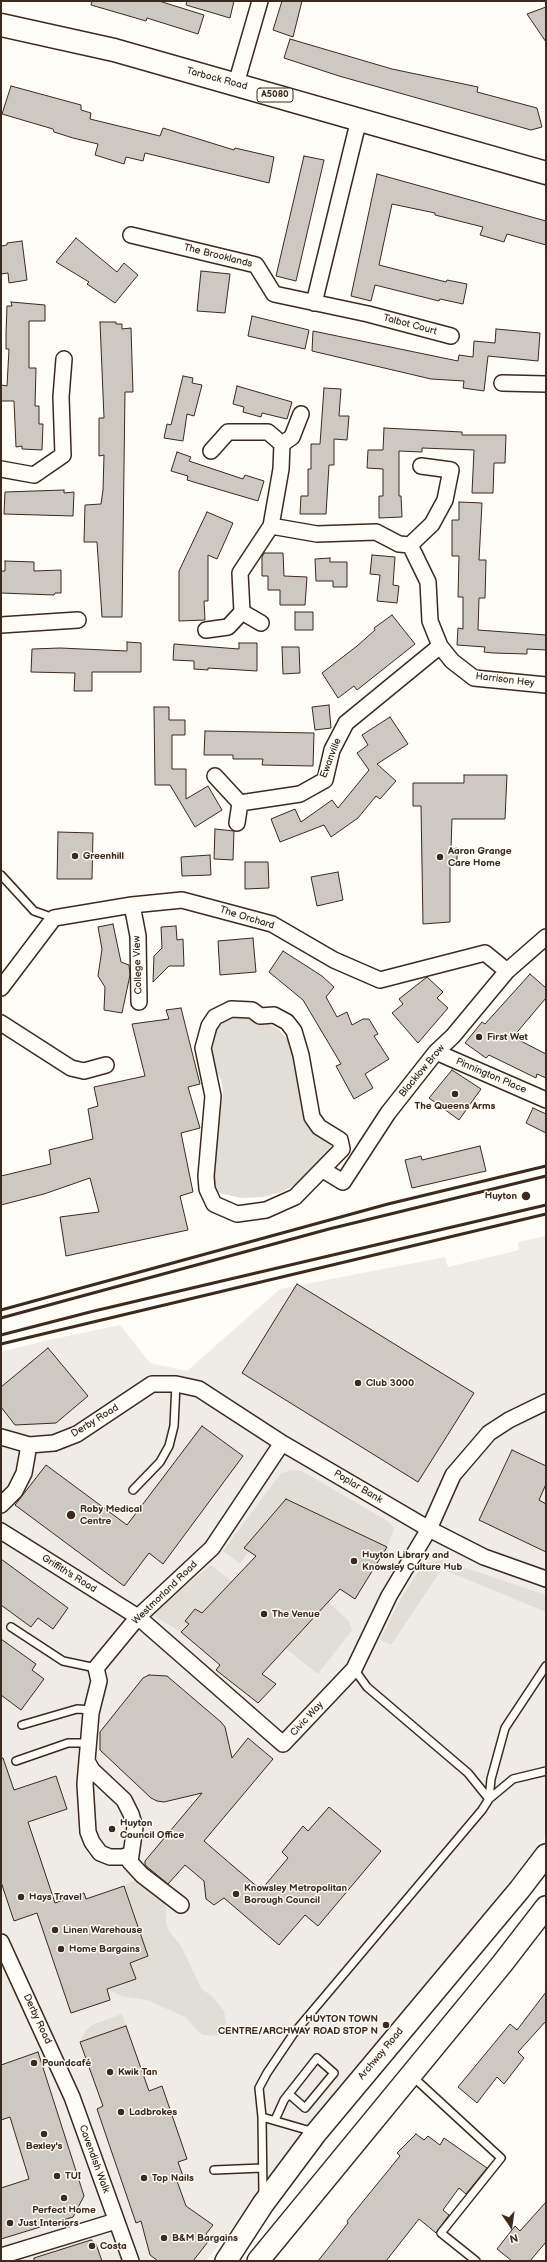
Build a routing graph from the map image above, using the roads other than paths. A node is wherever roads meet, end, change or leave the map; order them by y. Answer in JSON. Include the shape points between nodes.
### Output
{"nodes":[{"id":1,"x":260,"y":1,"type":"edge"},
{"id":2,"x":1,"y":25,"type":"edge"},
{"id":3,"x":236,"y":84,"type":"junction"},
{"id":4,"x":359,"y":119,"type":"junction"},
{"id":5,"x":546,"y":173,"type":"edge"},
{"id":6,"x":131,"y":235,"type":"dead end"},
{"id":7,"x":314,"y":303,"type":"junction"},
{"id":8,"x":368,"y":314,"type":"joint"},
{"id":9,"x":451,"y":336,"type":"dead end"},
{"id":10,"x":64,"y":359,"type":"dead end"},
{"id":11,"x":502,"y":382,"type":"dead end"},
{"id":12,"x":546,"y":384,"type":"edge"},
{"id":13,"x":301,"y":414,"type":"dead end"},
{"id":14,"x":282,"y":444,"type":"junction"},
{"id":15,"x":210,"y":451,"type":"dead end"},
{"id":16,"x":421,"y":466,"type":"dead end"},
{"id":17,"x":1,"y":469,"type":"edge"},
{"id":18,"x":271,"y":526,"type":"junction"},
{"id":19,"x":410,"y":545,"type":"junction"},
{"id":20,"x":242,"y":612,"type":"junction"},
{"id":21,"x":78,"y":620,"type":"dead end"},
{"id":22,"x":261,"y":623,"type":"dead end"},
{"id":23,"x":1,"y":625,"type":"edge"},
{"id":24,"x":206,"y":630,"type":"dead end"},
{"id":25,"x":440,"y":646,"type":"junction"},
{"id":26,"x":546,"y":685,"type":"edge"},
{"id":27,"x":215,"y":776,"type":"dead end"},
{"id":28,"x":240,"y":803,"type":"junction"},
{"id":29,"x":237,"y":822,"type":"dead end"},
{"id":30,"x":1,"y":875,"type":"edge"},
{"id":31,"x":132,"y":905,"type":"junction"},
{"id":32,"x":54,"y":918,"type":"junction"},
{"id":33,"x":546,"y":937,"type":"edge"},
{"id":34,"x":507,"y":971,"type":"junction"},
{"id":35,"x":1,"y":988,"type":"edge"},
{"id":36,"x":139,"y":1002,"type":"dead end"},
{"id":37,"x":1,"y":1023,"type":"edge"},
{"id":38,"x":436,"y":1052,"type":"junction"},
{"id":39,"x":106,"y":1065,"type":"dead end"},
{"id":40,"x":546,"y":1100,"type":"edge"},
{"id":41,"x":323,"y":1170,"type":"junction"},
{"id":42,"x":176,"y":1384,"type":"junction"},
{"id":43,"x":546,"y":1402,"type":"edge"},
{"id":44,"x":1,"y":1437,"type":"edge"},
{"id":45,"x":282,"y":1443,"type":"junction"},
{"id":46,"x":29,"y":1445,"type":"junction"},
{"id":47,"x":133,"y":1490,"type":"dead end"},
{"id":48,"x":1,"y":1505,"type":"edge"},
{"id":49,"x":429,"y":1529,"type":"junction"},
{"id":50,"x":1,"y":1531,"type":"edge"},
{"id":51,"x":546,"y":1579,"type":"edge"},
{"id":52,"x":138,"y":1618,"type":"junction"},
{"id":53,"x":11,"y":1627,"type":"dead end"},
{"id":54,"x":546,"y":1666,"type":"edge"},
{"id":55,"x":96,"y":1668,"type":"junction"},
{"id":56,"x":354,"y":1669,"type":"junction"},
{"id":57,"x":92,"y":1710,"type":"junction"},
{"id":58,"x":22,"y":1725,"type":"dead end"},
{"id":59,"x":88,"y":1743,"type":"junction"},
{"id":60,"x":16,"y":1761,"type":"dead end"},
{"id":61,"x":87,"y":1761,"type":"junction"},
{"id":62,"x":546,"y":1771,"type":"edge"},
{"id":63,"x":489,"y":1799,"type":"junction"},
{"id":64,"x":131,"y":1854,"type":"junction"},
{"id":65,"x":546,"y":1855,"type":"edge"},
{"id":66,"x":182,"y":1905,"type":"dead end"},
{"id":67,"x":546,"y":1907,"type":"edge"},
{"id":68,"x":1,"y":1942,"type":"edge"},
{"id":69,"x":470,"y":1948,"type":"junction"},
{"id":70,"x":498,"y":1968,"type":"junction"},
{"id":71,"x":411,"y":2075,"type":"junction"},
{"id":72,"x":289,"y":2094,"type":"junction"},
{"id":73,"x":72,"y":2097,"type":"joint"},
{"id":74,"x":262,"y":2117,"type":"junction"},
{"id":75,"x":274,"y":2120,"type":"junction"},
{"id":76,"x":316,"y":2133,"type":"junction"},
{"id":77,"x":262,"y":2168,"type":"junction"},
{"id":78,"x":214,"y":2170,"type":"dead end"},
{"id":79,"x":263,"y":2204,"type":"junction"},
{"id":80,"x":116,"y":2221,"type":"junction"},
{"id":81,"x":1,"y":2256,"type":"edge"},
{"id":82,"x":131,"y":2261,"type":"edge"},
{"id":83,"x":226,"y":2261,"type":"edge"},
{"id":84,"x":258,"y":2261,"type":"edge"},
{"id":85,"x":476,"y":2261,"type":"edge"}],
"edges":[{"from":1,"to":3,"type":"street"},
{"from":2,"to":3,"type":"main road","name":"Tarbock Road","number":"A5080","via":[[114,50]]},
{"from":3,"to":4,"type":"main road","name":"Tarbock Road","number":"A5080"},
{"from":4,"to":5,"type":"main road","name":"Tarbock Road","number":"A5080"},
{"from":4,"to":7,"type":"street"},
{"from":6,"to":7,"type":"street","name":"The Brooklands","via":[[256,265],[274,294]]},
{"from":7,"to":8,"type":"street","name":"The Brooklands"},
{"from":8,"to":9,"type":"street","name":"Talbot Court"},
{"from":10,"to":17,"type":"street","via":[[61,397],[63,455],[34,475]]},
{"from":11,"to":12,"type":"street"},
{"from":13,"to":14,"type":"street","via":[[292,437]]},
{"from":14,"to":15,"type":"street","via":[[268,432],[228,432]]},
{"from":14,"to":18,"type":"street","via":[[281,469]]},
{"from":16,"to":19,"type":"street","via":[[451,470],[445,500],[432,524]]},
{"from":18,"to":19,"type":"street","via":[[318,534],[376,532],[399,544]]},
{"from":18,"to":20,"type":"street","via":[[240,574]]},
{"from":19,"to":25,"type":"street","name":"Harrison Hey","via":[[428,582],[430,621]]},
{"from":20,"to":22,"type":"street"},
{"from":20,"to":24,"type":"street","via":[[228,626]]},
{"from":21,"to":23,"type":"street"},
{"from":25,"to":26,"type":"street","name":"Harrison Hey","via":[[452,661],[474,678]]},
{"from":25,"to":28,"type":"street","name":"Ewanville","via":[[346,723],[332,750],[325,780],[300,794]]},
{"from":27,"to":28,"type":"street"},
{"from":28,"to":29,"type":"street"},
{"from":30,"to":32,"type":"lane","via":[[34,911]]},
{"from":31,"to":32,"type":"street","name":"The Orchard"},
{"from":31,"to":34,"type":"street","name":"The Orchard","via":[[182,900],[272,924],[334,960],[380,980],[485,953]]},
{"from":31,"to":36,"type":"street","name":"College View","via":[[138,936]]},
{"from":32,"to":35,"type":"street"},
{"from":33,"to":34,"type":"street","name":"Blacklow Brow"},
{"from":34,"to":38,"type":"street","name":"Blacklow Brow","via":[[453,1036]]},
{"from":37,"to":39,"type":"street","via":[[71,1068],[84,1071]]},
{"from":38,"to":40,"type":"street","name":"Pinnington Place"},
{"from":38,"to":41,"type":"street","name":"Blacklow Brow","via":[[388,1113],[343,1182]]},
{"from":41,"to":41,"type":"street","via":[[342,1149],[340,1140],[318,1127],[312,1117],[303,1062],[294,1031],[287,1022],[274,1015],[260,1016],[252,1010],[231,1009],[215,1017],[209,1026],[202,1048],[213,1096],[206,1176],[207,1189],[214,1204],[238,1214],[266,1210],[295,1197]]},
{"from":42,"to":45,"type":"street","name":"Poplar Bank","via":[[199,1389]]},
{"from":42,"to":46,"type":"street","name":"Derby Road","via":[[152,1384],[77,1434],[54,1443]]},
{"from":42,"to":47,"type":"lane","via":[[174,1426],[169,1446],[158,1463]]},
{"from":43,"to":49,"type":"street","name":"Civic Way","via":[[489,1433],[453,1475]]},
{"from":44,"to":46,"type":"street"},
{"from":45,"to":49,"type":"street","name":"Poplar Bank"},
{"from":45,"to":52,"type":"street","name":"Westmorland Road","via":[[212,1548]]},
{"from":46,"to":48,"type":"street","via":[[24,1473]]},
{"from":49,"to":51,"type":"street","name":"Poplar Bank","via":[[484,1557]]},
{"from":49,"to":56,"type":"street","name":"Civic Way","via":[[389,1596]]},
{"from":50,"to":52,"type":"street","name":"Griffith's Road"},
{"from":52,"to":55,"type":"street","name":"Westmorland Road"},
{"from":52,"to":56,"type":"street","name":"Civic Way","via":[[283,1744]]},
{"from":53,"to":55,"type":"lane","via":[[64,1660]]},
{"from":54,"to":63,"type":"lane","via":[[505,1728],[492,1772]]},
{"from":55,"to":57,"type":"street","via":[[99,1681]]},
{"from":56,"to":63,"type":"lane","via":[[367,1687],[468,1773]]},
{"from":57,"to":58,"type":"lane","via":[[77,1709]]},
{"from":57,"to":59,"type":"street"},
{"from":59,"to":60,"type":"lane","via":[[68,1743]]},
{"from":59,"to":61,"type":"street"},
{"from":61,"to":64,"type":"street","via":[[92,1770],[124,1800],[131,1814],[135,1827]]},
{"from":61,"to":64,"type":"street","via":[[86,1809],[88,1832],[92,1842],[100,1853],[110,1857]]},
{"from":62,"to":63,"type":"lane","via":[[514,1779]]},
{"from":63,"to":74,"type":"lane","via":[[294,2033],[259,2088]]},
{"from":64,"to":66,"type":"street","via":[[130,1862],[142,1875]]},
{"from":65,"to":69,"type":"main road","name":"Archway Road"},
{"from":67,"to":70,"type":"main road"},
{"from":68,"to":73,"type":"street","name":"Derby Road"},
{"from":69,"to":70,"type":"main road"},
{"from":69,"to":76,"type":"main road","name":"Archway Road"},
{"from":70,"to":71,"type":"main road"},
{"from":71,"to":84,"type":"main road"},
{"from":71,"to":85,"type":"lane","via":[[501,2158],[442,2232]]},
{"from":72,"to":72,"type":"lane","via":[[317,2058],[334,2073],[305,2108]]},
{"from":72,"to":75,"type":"lane"},
{"from":73,"to":80,"type":"street","name":"Cavendish Walk"},
{"from":74,"to":75,"type":"lane"},
{"from":74,"to":77,"type":"lane"},
{"from":75,"to":76,"type":"lane"},
{"from":76,"to":79,"type":"main road","name":"Archway Road"},
{"from":77,"to":78,"type":"lane"},
{"from":77,"to":79,"type":"lane"},
{"from":79,"to":83,"type":"main road","name":"Archway Road"},
{"from":80,"to":81,"type":"street"},
{"from":80,"to":82,"type":"street","name":"Cavendish Walk"}]}
